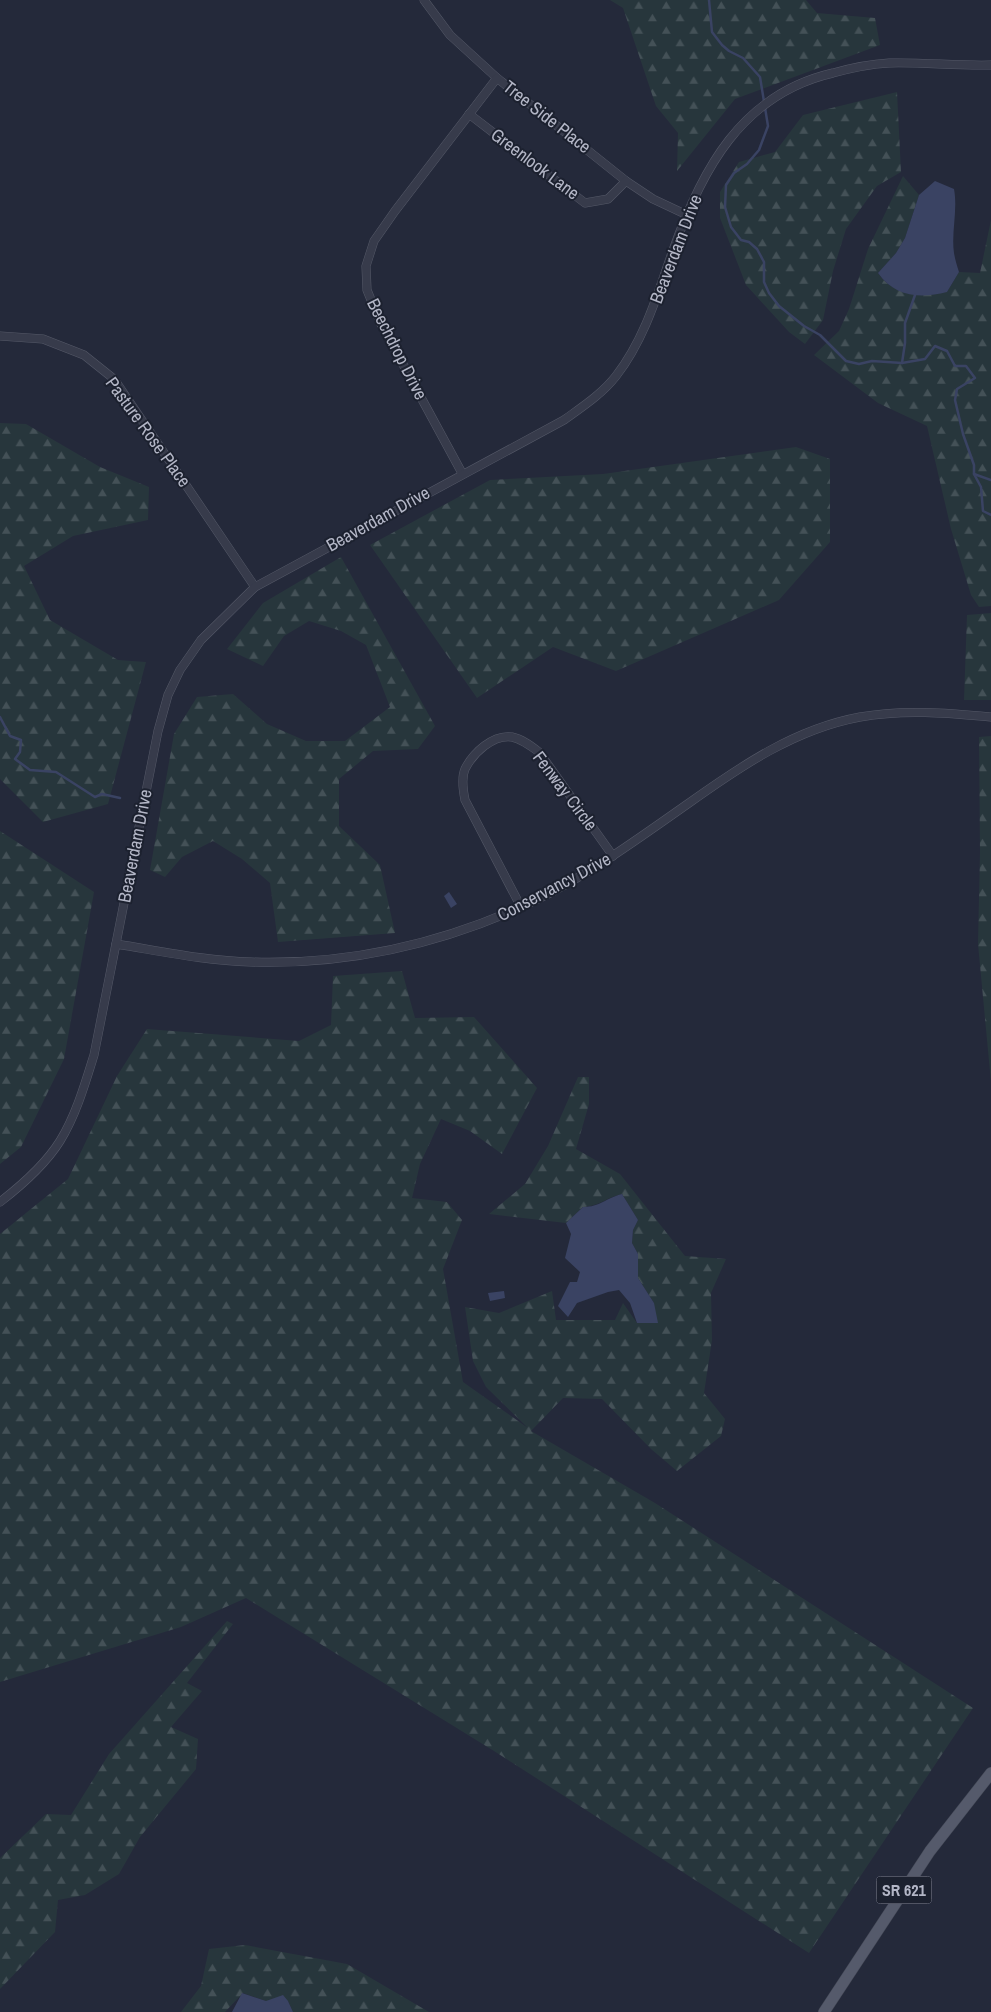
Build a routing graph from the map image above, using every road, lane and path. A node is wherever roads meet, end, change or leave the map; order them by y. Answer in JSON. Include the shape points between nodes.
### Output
{"nodes":[{"id":1,"x":424,"y":0,"type":"edge"},
{"id":2,"x":991,"y":65,"type":"edge"},
{"id":3,"x":497,"y":78,"type":"junction"},
{"id":4,"x":469,"y":114,"type":"junction"},
{"id":5,"x":626,"y":181,"type":"junction"},
{"id":6,"x":687,"y":215,"type":"junction"},
{"id":7,"x":0,"y":336,"type":"edge"},
{"id":8,"x":462,"y":473,"type":"junction"},
{"id":9,"x":255,"y":587,"type":"junction"},
{"id":10,"x":991,"y":717,"type":"edge"},
{"id":11,"x":613,"y":856,"type":"junction"},
{"id":12,"x":522,"y":907,"type":"junction"},
{"id":13,"x":116,"y":944,"type":"junction"},
{"id":14,"x":0,"y":1202,"type":"edge"},
{"id":15,"x":991,"y":1773,"type":"edge"},
{"id":16,"x":824,"y":2012,"type":"edge"}],
"edges":[{"from":1,"to":3,"type":"street","name":"Tree Side Place","via":[[450,35]]},
{"from":2,"to":6,"type":"street","name":"Beaverdam Drive","via":[[888,63],[831,73],[785,91],[742,123],[716,155]]},
{"from":3,"to":4,"type":"street","name":"Beechdrop Drive"},
{"from":3,"to":5,"type":"street","name":"Tree Side Place"},
{"from":4,"to":5,"type":"street","name":"Greenlook Lane","via":[[585,202],[608,199]]},
{"from":4,"to":8,"type":"street","name":"Beechdrop Drive","via":[[374,241],[366,266],[367,290],[380,322]]},
{"from":5,"to":6,"type":"street","name":"Tree Side Place","via":[[653,199]]},
{"from":6,"to":8,"type":"street","name":"Beaverdam Drive","via":[[652,311],[636,345],[615,377],[564,420]]},
{"from":7,"to":9,"type":"street","name":"Pasture Rose Place","via":[[43,339],[84,355],[114,380]]},
{"from":8,"to":9,"type":"street","name":"Beaverdam Drive"},
{"from":9,"to":13,"type":"street","name":"Beaverdam Drive","via":[[201,640],[180,670],[168,695]]},
{"from":10,"to":11,"type":"street","name":"Conservancy Drive","via":[[888,713],[816,728],[752,759]]},
{"from":11,"to":12,"type":"street","name":"Conservancy Drive"},
{"from":11,"to":12,"type":"street","name":"Fenway Circle","via":[[539,752],[528,743],[512,737],[489,742],[465,770],[465,800]]},
{"from":12,"to":13,"type":"street","name":"Conservancy Drive","via":[[428,942],[370,955],[250,962]]},
{"from":13,"to":14,"type":"street","name":"Beaverdam Drive","via":[[94,1055],[79,1102],[60,1142],[38,1168]]},
{"from":15,"to":16,"type":"main road","number":"SR 621","via":[[925,1859]]}]}
